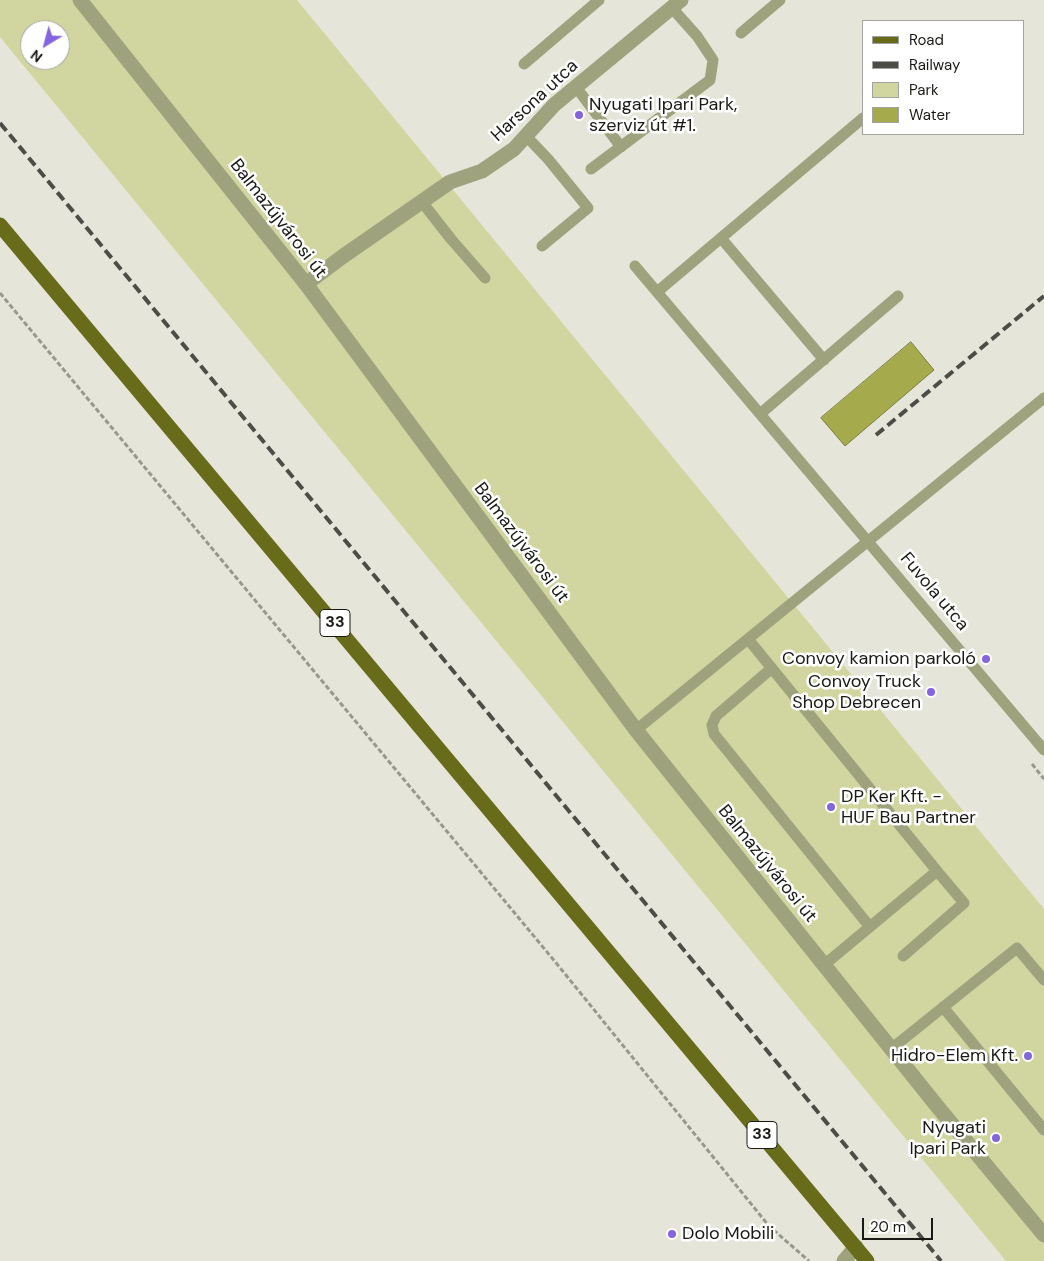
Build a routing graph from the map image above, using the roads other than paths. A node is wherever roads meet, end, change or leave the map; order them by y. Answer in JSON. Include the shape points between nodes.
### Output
{"nodes":[{"id":1,"x":80,"y":0,"type":"edge"},
{"id":2,"x":599,"y":0,"type":"edge"},
{"id":3,"x":780,"y":0,"type":"edge"},
{"id":4,"x":676,"y":4,"type":"edge"},
{"id":5,"x":741,"y":33,"type":"dead end"},
{"id":6,"x":524,"y":64,"type":"dead end"},
{"id":7,"x":576,"y":87,"type":"junction"},
{"id":8,"x":862,"y":119,"type":"edge"},
{"id":9,"x":526,"y":136,"type":"junction"},
{"id":10,"x":621,"y":147,"type":"junction"},
{"id":11,"x":591,"y":169,"type":"dead end"},
{"id":12,"x":422,"y":202,"type":"junction"},
{"id":13,"x":0,"y":224,"type":"edge"},
{"id":14,"x":720,"y":238,"type":"junction"},
{"id":15,"x":542,"y":246,"type":"dead end"},
{"id":16,"x":635,"y":266,"type":"dead end"},
{"id":17,"x":485,"y":278,"type":"dead end"},
{"id":18,"x":306,"y":284,"type":"junction"},
{"id":19,"x":657,"y":292,"type":"junction"},
{"id":20,"x":898,"y":296,"type":"dead end"},
{"id":21,"x":824,"y":360,"type":"junction"},
{"id":22,"x":1044,"y":398,"type":"edge"},
{"id":23,"x":760,"y":414,"type":"junction"},
{"id":24,"x":868,"y":541,"type":"junction"},
{"id":25,"x":748,"y":639,"type":"junction"},
{"id":26,"x":772,"y":668,"type":"junction"},
{"id":27,"x":636,"y":730,"type":"junction"},
{"id":28,"x":1044,"y":750,"type":"edge"},
{"id":29,"x":937,"y":871,"type":"junction"},
{"id":30,"x":870,"y":927,"type":"junction"},
{"id":31,"x":903,"y":956,"type":"dead end"},
{"id":32,"x":824,"y":965,"type":"junction"},
{"id":33,"x":1044,"y":980,"type":"edge"},
{"id":34,"x":943,"y":1007,"type":"junction"},
{"id":35,"x":891,"y":1049,"type":"junction"},
{"id":36,"x":1044,"y":1130,"type":"edge"},
{"id":37,"x":1041,"y":1231,"type":"edge"},
{"id":38,"x":856,"y":1247,"type":"junction"},
{"id":39,"x":844,"y":1261,"type":"edge"},
{"id":40,"x":867,"y":1261,"type":"edge"}],
"edges":[{"from":1,"to":18,"type":"street","name":"Balmazújvárosi út"},
{"from":2,"to":6,"type":"lane"},
{"from":3,"to":5,"type":"lane"},
{"from":4,"to":7,"type":"street","name":"Harsona utca"},
{"from":4,"to":10,"type":"lane","via":[[713,60],[710,80]]},
{"from":7,"to":9,"type":"street","name":"Harsona utca","via":[[554,105]]},
{"from":7,"to":10,"type":"lane"},
{"from":8,"to":14,"type":"lane"},
{"from":9,"to":12,"type":"street","name":"Harsona utca","via":[[482,172],[450,182]]},
{"from":9,"to":15,"type":"lane","via":[[588,208]]},
{"from":10,"to":11,"type":"lane"},
{"from":12,"to":17,"type":"lane"},
{"from":12,"to":18,"type":"street","name":"Harsona utca"},
{"from":13,"to":38,"type":"main road","number":"33"},
{"from":14,"to":19,"type":"lane"},
{"from":14,"to":21,"type":"lane"},
{"from":16,"to":19,"type":"lane","name":"Fuvola utca"},
{"from":18,"to":27,"type":"street","name":"Balmazújvárosi út"},
{"from":19,"to":23,"type":"lane","name":"Fuvola utca"},
{"from":20,"to":21,"type":"lane"},
{"from":21,"to":23,"type":"lane"},
{"from":22,"to":24,"type":"lane"},
{"from":23,"to":24,"type":"lane","name":"Fuvola utca"},
{"from":24,"to":25,"type":"lane"},
{"from":24,"to":28,"type":"lane","name":"Fuvola utca"},
{"from":25,"to":26,"type":"lane"},
{"from":25,"to":27,"type":"lane"},
{"from":26,"to":29,"type":"lane"},
{"from":26,"to":30,"type":"lane","via":[[716,716],[712,725],[714,734]]},
{"from":27,"to":32,"type":"street","name":"Balmazújvárosi út"},
{"from":29,"to":30,"type":"lane"},
{"from":29,"to":31,"type":"lane","via":[[964,903]]},
{"from":30,"to":32,"type":"lane"},
{"from":32,"to":35,"type":"street","name":"Balmazújvárosi út"},
{"from":33,"to":34,"type":"lane","via":[[1017,948]]},
{"from":34,"to":35,"type":"lane"},
{"from":34,"to":36,"type":"lane"},
{"from":35,"to":37,"type":"street","name":"Balmazújvárosi út"},
{"from":38,"to":39,"type":"street"},
{"from":38,"to":40,"type":"main road","number":"33"}]}
